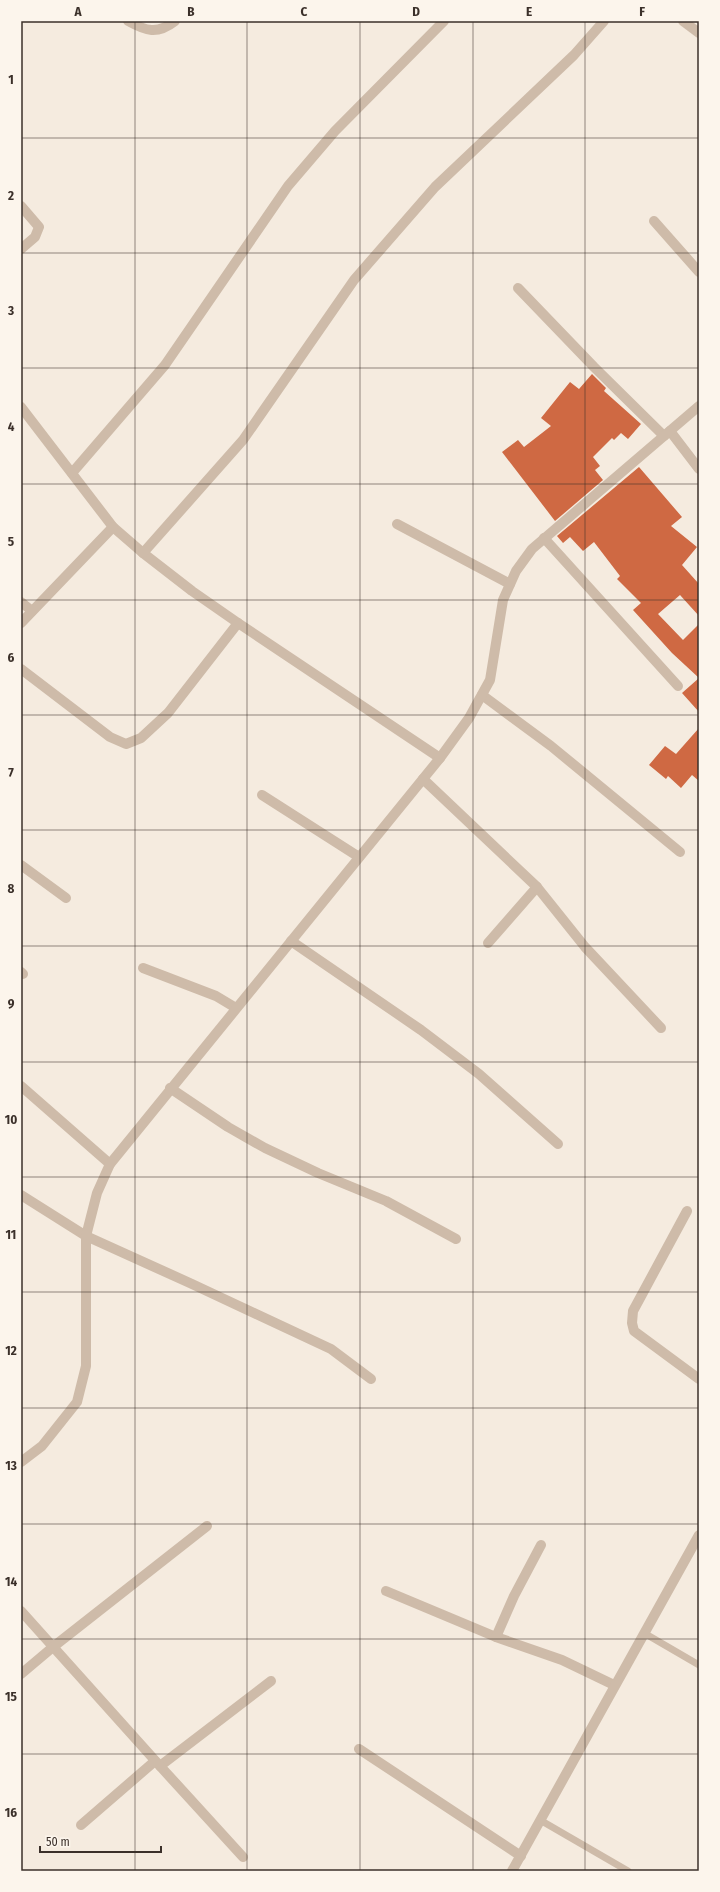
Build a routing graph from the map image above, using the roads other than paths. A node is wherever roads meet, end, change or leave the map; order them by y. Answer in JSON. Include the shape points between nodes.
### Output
{"nodes":[{"id":1,"x":128,"y":21,"type":"edge"},
{"id":2,"x":175,"y":21,"type":"edge"},
{"id":3,"x":444,"y":21,"type":"edge"},
{"id":4,"x":604,"y":21,"type":"edge"},
{"id":5,"x":683,"y":21,"type":"edge"},
{"id":6,"x":699,"y":33,"type":"edge"},
{"id":7,"x":21,"y":206,"type":"edge"},
{"id":8,"x":654,"y":221,"type":"dead end"},
{"id":9,"x":21,"y":249,"type":"edge"},
{"id":10,"x":699,"y":272,"type":"edge"},
{"id":11,"x":518,"y":288,"type":"dead end"},
{"id":12,"x":699,"y":406,"type":"edge"},
{"id":13,"x":21,"y":407,"type":"edge"},
{"id":14,"x":667,"y":433,"type":"junction"},
{"id":15,"x":699,"y":469,"type":"edge"},
{"id":16,"x":72,"y":473,"type":"junction"},
{"id":17,"x":397,"y":524,"type":"dead end"},
{"id":18,"x":113,"y":527,"type":"junction"},
{"id":19,"x":544,"y":538,"type":"junction"},
{"id":20,"x":143,"y":553,"type":"junction"},
{"id":21,"x":510,"y":584,"type":"junction"},
{"id":22,"x":21,"y":602,"type":"edge"},
{"id":23,"x":32,"y":611,"type":"junction"},
{"id":24,"x":21,"y":623,"type":"edge"},
{"id":25,"x":238,"y":623,"type":"junction"},
{"id":26,"x":21,"y":669,"type":"edge"},
{"id":27,"x":678,"y":686,"type":"dead end"},
{"id":28,"x":482,"y":694,"type":"junction"},
{"id":29,"x":440,"y":758,"type":"junction"},
{"id":30,"x":423,"y":779,"type":"junction"},
{"id":31,"x":262,"y":796,"type":"dead end"},
{"id":32,"x":680,"y":852,"type":"dead end"},
{"id":33,"x":359,"y":857,"type":"junction"},
{"id":34,"x":21,"y":865,"type":"edge"},
{"id":35,"x":537,"y":887,"type":"junction"},
{"id":36,"x":66,"y":898,"type":"dead end"},
{"id":37,"x":291,"y":941,"type":"junction"},
{"id":38,"x":488,"y":943,"type":"dead end"},
{"id":39,"x":142,"y":968,"type":"dead end"},
{"id":40,"x":236,"y":1008,"type":"junction"},
{"id":41,"x":661,"y":1028,"type":"dead end"},
{"id":42,"x":21,"y":1086,"type":"edge"},
{"id":43,"x":170,"y":1088,"type":"junction"},
{"id":44,"x":558,"y":1144,"type":"dead end"},
{"id":45,"x":110,"y":1164,"type":"junction"},
{"id":46,"x":21,"y":1195,"type":"edge"},
{"id":47,"x":687,"y":1211,"type":"dead end"},
{"id":48,"x":86,"y":1236,"type":"junction"},
{"id":49,"x":456,"y":1239,"type":"dead end"},
{"id":50,"x":371,"y":1379,"type":"dead end"},
{"id":51,"x":699,"y":1379,"type":"edge"},
{"id":52,"x":21,"y":1462,"type":"edge"},
{"id":53,"x":207,"y":1526,"type":"dead end"},
{"id":54,"x":698,"y":1539,"type":"edge"},
{"id":55,"x":541,"y":1545,"type":"dead end"},
{"id":56,"x":386,"y":1591,"type":"dead end"},
{"id":57,"x":21,"y":1611,"type":"edge"},
{"id":58,"x":644,"y":1633,"type":"junction"},
{"id":59,"x":496,"y":1637,"type":"junction"},
{"id":60,"x":52,"y":1647,"type":"junction"},
{"id":61,"x":699,"y":1665,"type":"edge"},
{"id":62,"x":21,"y":1674,"type":"edge"},
{"id":63,"x":271,"y":1681,"type":"dead end"},
{"id":64,"x":614,"y":1685,"type":"junction"},
{"id":65,"x":359,"y":1749,"type":"dead end"},
{"id":66,"x":157,"y":1764,"type":"junction"},
{"id":67,"x":540,"y":1820,"type":"junction"},
{"id":68,"x":81,"y":1825,"type":"dead end"},
{"id":69,"x":521,"y":1856,"type":"junction"},
{"id":70,"x":243,"y":1858,"type":"dead end"},
{"id":71,"x":512,"y":1871,"type":"edge"},
{"id":72,"x":628,"y":1871,"type":"edge"}],
"edges":[{"from":1,"to":2,"type":"street","via":[[154,31]]},
{"from":3,"to":16,"type":"street","via":[[336,131],[288,186],[165,365]]},
{"from":4,"to":20,"type":"street","via":[[574,55],[435,187],[354,280],[243,440]]},
{"from":5,"to":6,"type":"street"},
{"from":7,"to":9,"type":"street","via":[[39,227],[35,237]]},
{"from":8,"to":10,"type":"street"},
{"from":11,"to":14,"type":"street","via":[[594,367]]},
{"from":12,"to":14,"type":"street"},
{"from":13,"to":16,"type":"street"},
{"from":14,"to":15,"type":"street"},
{"from":14,"to":19,"type":"street"},
{"from":16,"to":18,"type":"street"},
{"from":17,"to":21,"type":"street"},
{"from":18,"to":20,"type":"street"},
{"from":18,"to":23,"type":"street"},
{"from":19,"to":21,"type":"street","via":[[516,570]]},
{"from":19,"to":27,"type":"street"},
{"from":20,"to":25,"type":"street"},
{"from":21,"to":28,"type":"street","via":[[503,600],[490,680]]},
{"from":22,"to":23,"type":"street"},
{"from":23,"to":24,"type":"street"},
{"from":25,"to":26,"type":"street","via":[[168,713],[142,738],[126,744],[110,737]]},
{"from":25,"to":29,"type":"street"},
{"from":28,"to":29,"type":"street","via":[[469,718]]},
{"from":28,"to":32,"type":"street","via":[[557,750]]},
{"from":29,"to":30,"type":"street"},
{"from":30,"to":33,"type":"street"},
{"from":30,"to":35,"type":"street"},
{"from":31,"to":33,"type":"street"},
{"from":33,"to":37,"type":"street"},
{"from":34,"to":36,"type":"street"},
{"from":35,"to":38,"type":"street"},
{"from":35,"to":41,"type":"street","via":[[585,947]]},
{"from":37,"to":40,"type":"street"},
{"from":37,"to":44,"type":"street","via":[[421,1030],[474,1070]]},
{"from":39,"to":40,"type":"street","via":[[216,996]]},
{"from":40,"to":43,"type":"street"},
{"from":42,"to":45,"type":"street"},
{"from":43,"to":45,"type":"street"},
{"from":43,"to":49,"type":"street","via":[[265,1148],[386,1201]]},
{"from":45,"to":48,"type":"street","via":[[97,1192]]},
{"from":46,"to":48,"type":"street"},
{"from":47,"to":51,"type":"street","via":[[634,1311],[632,1323],[634,1331]]},
{"from":48,"to":50,"type":"street","via":[[207,1290],[331,1350]]},
{"from":48,"to":52,"type":"street","via":[[86,1366],[77,1402],[42,1446]]},
{"from":53,"to":60,"type":"street"},
{"from":54,"to":58,"type":"street"},
{"from":55,"to":59,"type":"street"},
{"from":56,"to":59,"type":"street"},
{"from":57,"to":60,"type":"street"},
{"from":58,"to":61,"type":"lane"},
{"from":58,"to":64,"type":"street"},
{"from":59,"to":64,"type":"street","via":[[562,1660]]},
{"from":60,"to":62,"type":"street"},
{"from":60,"to":66,"type":"street"},
{"from":63,"to":66,"type":"street"},
{"from":64,"to":67,"type":"street"},
{"from":65,"to":69,"type":"street"},
{"from":66,"to":68,"type":"street"},
{"from":66,"to":70,"type":"street"},
{"from":67,"to":69,"type":"street"},
{"from":67,"to":72,"type":"lane"},
{"from":69,"to":71,"type":"street"}]}
